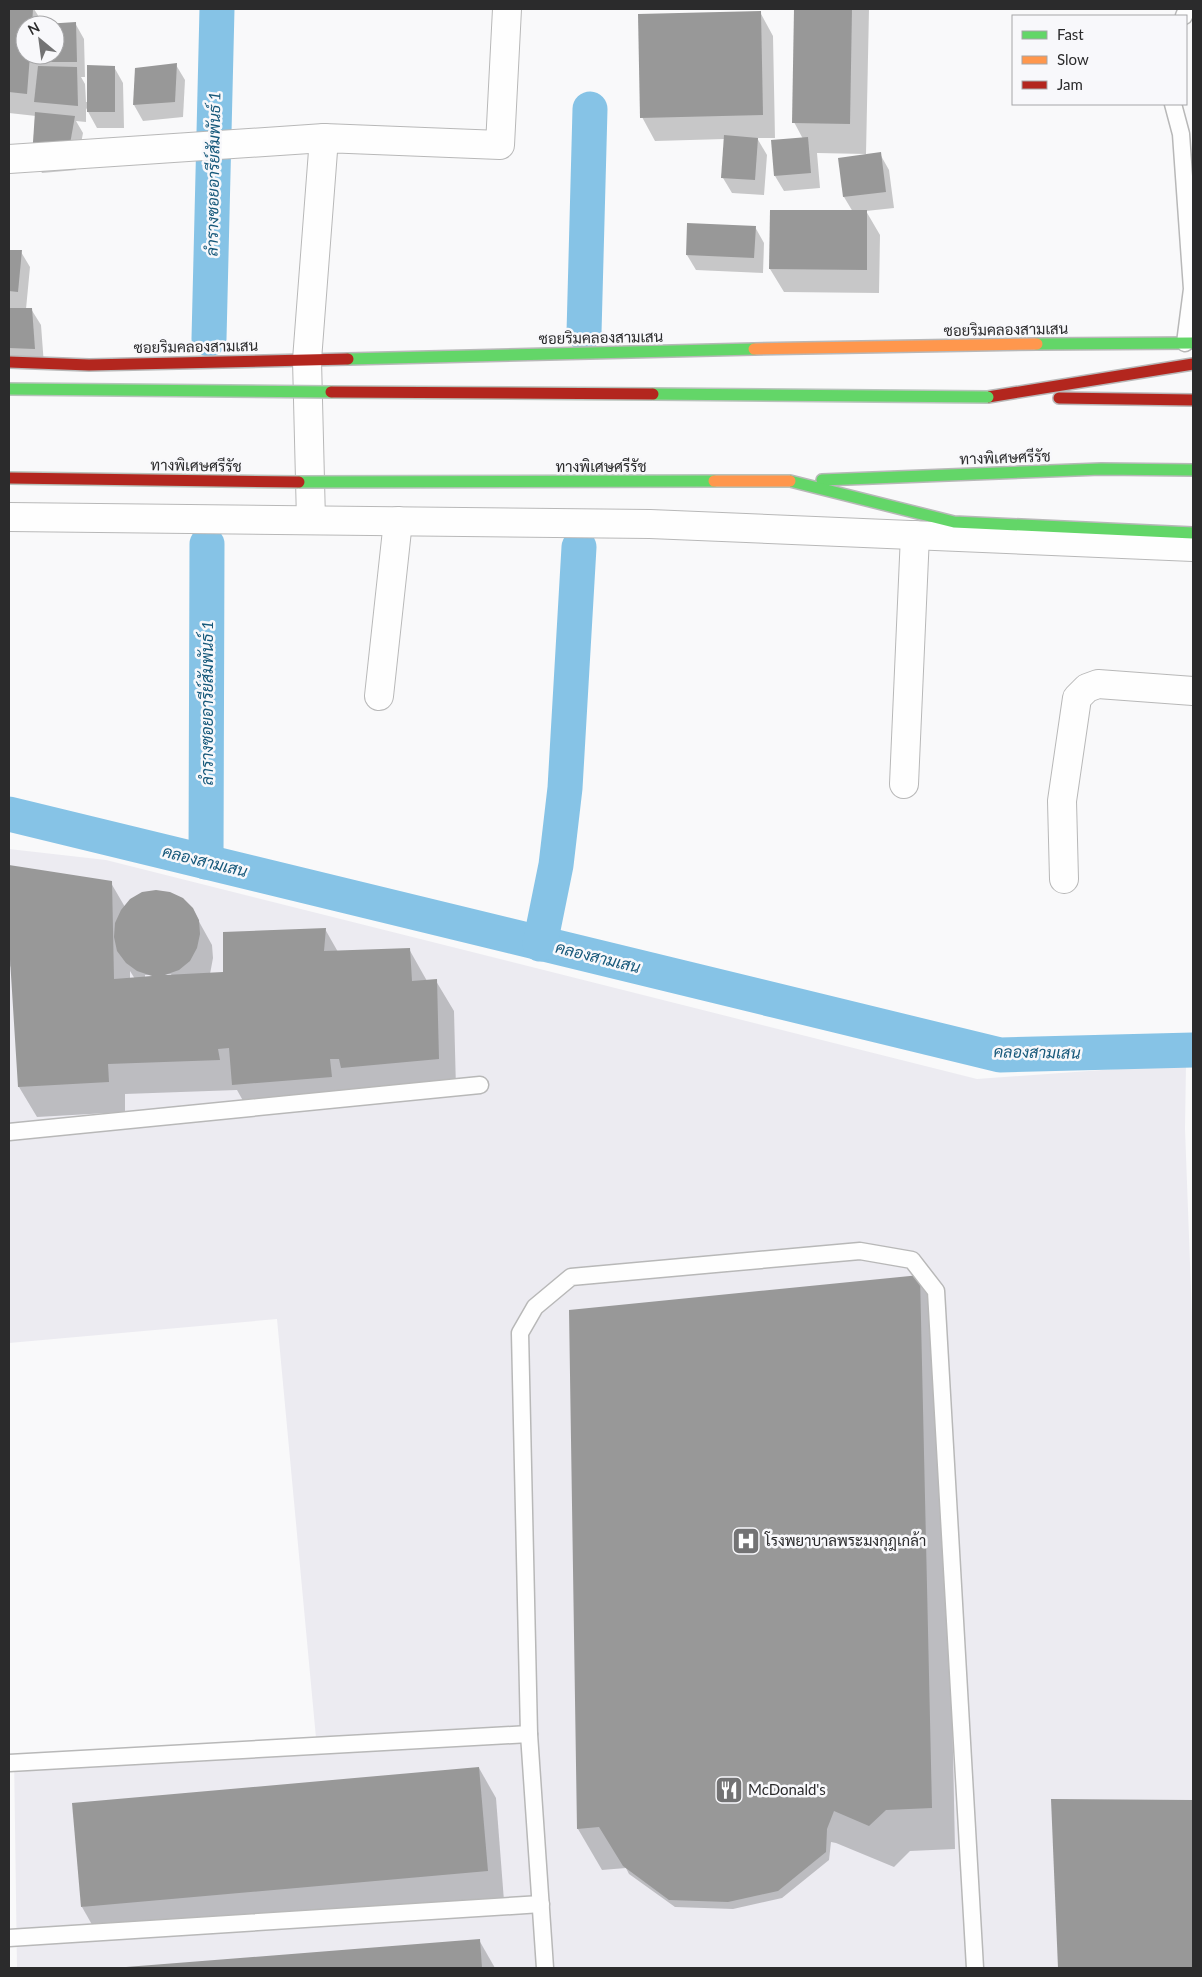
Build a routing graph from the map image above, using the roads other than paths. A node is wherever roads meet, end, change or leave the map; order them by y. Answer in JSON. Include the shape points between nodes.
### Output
{"nodes":[{"id":1,"x":507,"y":9,"type":"edge"},
{"id":2,"x":1173,"y":105,"type":"edge"},
{"id":3,"x":324,"y":138,"type":"junction"},
{"id":4,"x":9,"y":159,"type":"edge"},
{"id":5,"x":1189,"y":343,"type":"edge"},
{"id":6,"x":307,"y":360,"type":"junction"},
{"id":7,"x":9,"y":362,"type":"edge"},
{"id":8,"x":1193,"y":364,"type":"edge"},
{"id":9,"x":9,"y":389,"type":"edge"},
{"id":10,"x":988,"y":397,"type":"junction"},
{"id":11,"x":1193,"y":400,"type":"edge"},
{"id":12,"x":1193,"y":470,"type":"edge"},
{"id":13,"x":9,"y":478,"type":"edge"},
{"id":14,"x":790,"y":482,"type":"junction"},
{"id":15,"x":9,"y":517,"type":"edge"},
{"id":16,"x":311,"y":520,"type":"junction"},
{"id":17,"x":398,"y":521,"type":"junction"},
{"id":18,"x":1193,"y":533,"type":"edge"},
{"id":19,"x":915,"y":535,"type":"junction"},
{"id":20,"x":1193,"y":547,"type":"edge"},
{"id":21,"x":1193,"y":691,"type":"edge"},
{"id":22,"x":379,"y":696,"type":"dead end"},
{"id":23,"x":904,"y":784,"type":"dead end"},
{"id":24,"x":1064,"y":879,"type":"dead end"},
{"id":25,"x":480,"y":1085,"type":"dead end"},
{"id":26,"x":9,"y":1132,"type":"edge"},
{"id":27,"x":529,"y":1734,"type":"junction"},
{"id":28,"x":9,"y":1763,"type":"edge"},
{"id":29,"x":541,"y":1904,"type":"junction"},
{"id":30,"x":9,"y":1938,"type":"edge"},
{"id":31,"x":545,"y":1968,"type":"edge"},
{"id":32,"x":975,"y":1968,"type":"edge"}],
"edges":[{"from":1,"to":3,"type":"street","via":[[500,145]]},
{"from":2,"to":5,"type":"lane","via":[[1181,134],[1192,289]]},
{"from":3,"to":4,"type":"street"},
{"from":3,"to":6,"type":"street"},
{"from":5,"to":6,"type":"main road","name":"ซอยริมคลองสามเสน","via":[[989,344]]},
{"from":6,"to":7,"type":"main road","name":"ซอยริมคลองสามเสน","via":[[90,365]]},
{"from":6,"to":16,"type":"street"},
{"from":8,"to":10,"type":"main road"},
{"from":9,"to":10,"type":"main road","bridge":true},
{"from":10,"to":11,"type":"main road"},
{"from":12,"to":14,"type":"main road","name":"ทางพิเศษศรีรัช","via":[[1101,469]]},
{"from":13,"to":14,"type":"main road","name":"ทางพิเศษศรีรัช","bridge":true},
{"from":14,"to":18,"type":"main road","via":[[954,522]]},
{"from":15,"to":16,"type":"street"},
{"from":16,"to":17,"type":"street"},
{"from":17,"to":19,"type":"street","via":[[650,524]]},
{"from":17,"to":22,"type":"street"},
{"from":19,"to":20,"type":"street"},
{"from":19,"to":23,"type":"street"},
{"from":21,"to":24,"type":"street","via":[[1098,684],[1087,688],[1077,698],[1062,801]]},
{"from":25,"to":26,"type":"lane"},
{"from":27,"to":28,"type":"lane"},
{"from":27,"to":29,"type":"lane"},
{"from":27,"to":32,"type":"lane","via":[[520,1333],[535,1307],[571,1277],[860,1250],[912,1260],[936,1291]]},
{"from":29,"to":30,"type":"lane"},
{"from":29,"to":31,"type":"lane"}]}
